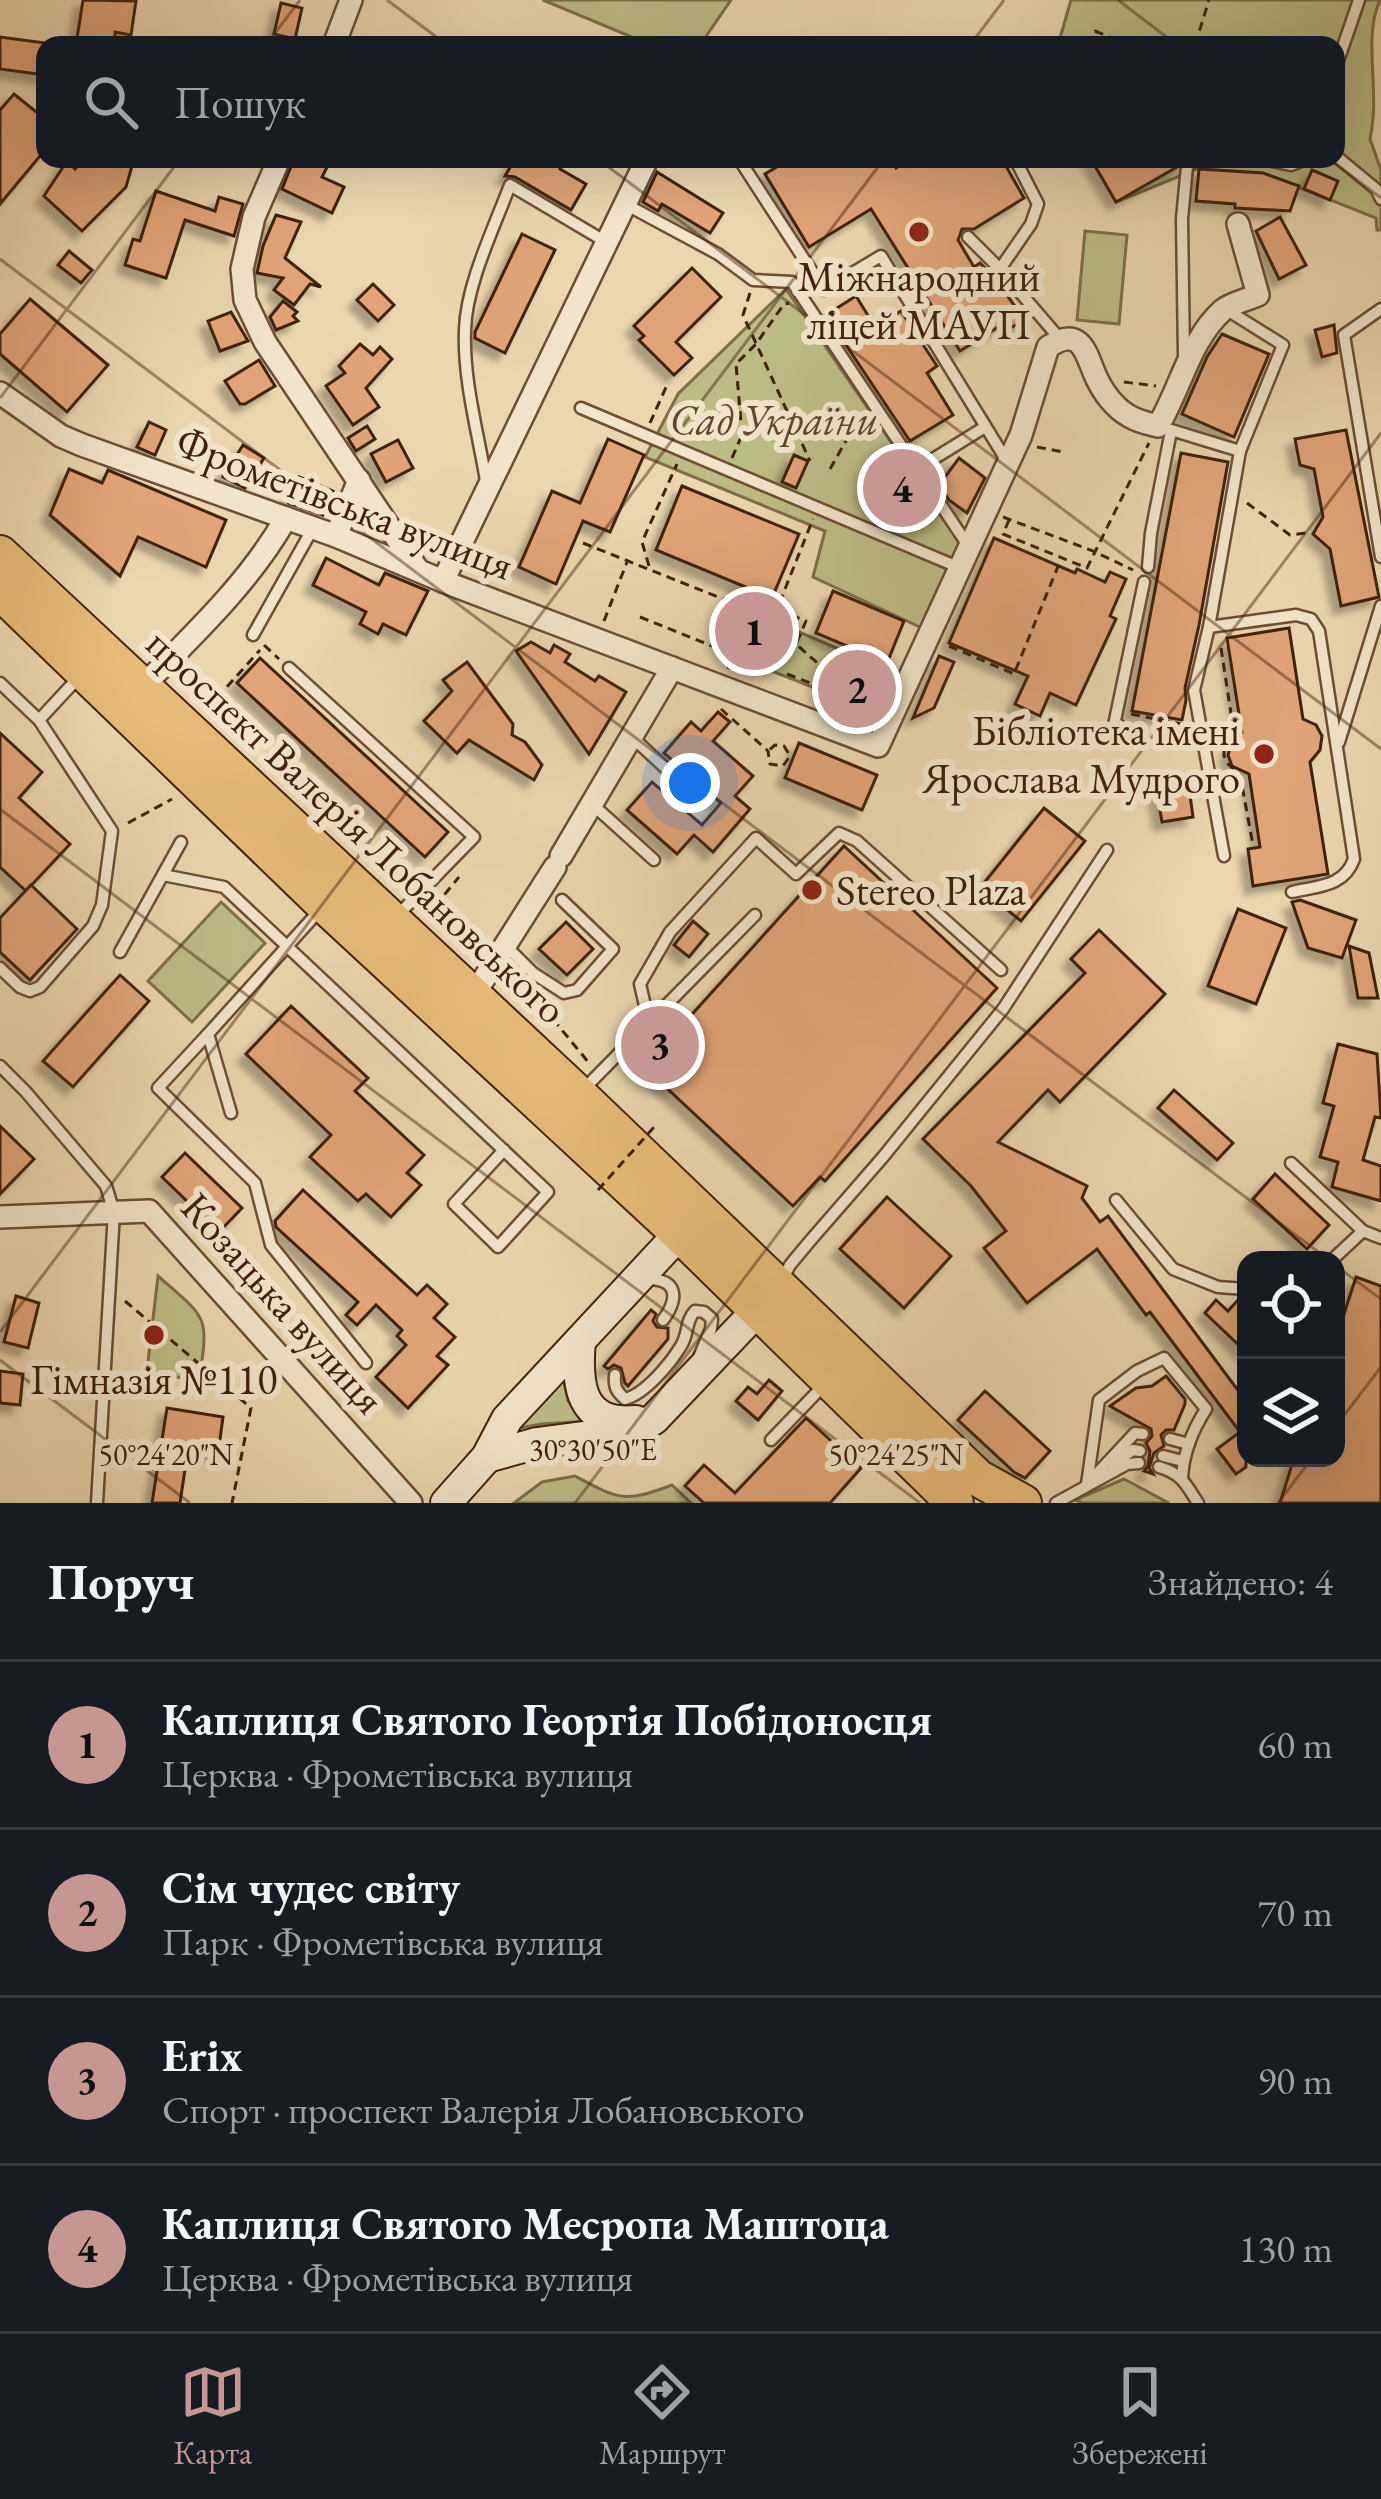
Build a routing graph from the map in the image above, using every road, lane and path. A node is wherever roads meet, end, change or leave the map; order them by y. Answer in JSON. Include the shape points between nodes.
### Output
{"nodes":[{"id":1,"x":351,"y":0,"type":"edge"},
{"id":2,"x":1209,"y":0,"type":"edge"},
{"id":3,"x":1359,"y":0,"type":"edge"},
{"id":4,"x":337,"y":36,"type":"edge"},
{"id":5,"x":1198,"y":36,"type":"edge"},
{"id":6,"x":1345,"y":41,"type":"edge"},
{"id":7,"x":1345,"y":164,"type":"edge"},
{"id":8,"x":275,"y":168,"type":"edge"},
{"id":9,"x":643,"y":168,"type":"edge"},
{"id":10,"x":745,"y":168,"type":"edge"},
{"id":11,"x":1020,"y":168,"type":"edge"},
{"id":12,"x":1187,"y":168,"type":"edge"},
{"id":13,"x":1381,"y":200,"type":"edge"},
{"id":14,"x":625,"y":205,"type":"junction"},
{"id":15,"x":1238,"y":224,"type":"dead end"},
{"id":16,"x":968,"y":236,"type":"dead end"},
{"id":17,"x":606,"y":242,"type":"junction"},
{"id":18,"x":1000,"y":269,"type":"junction"},
{"id":19,"x":754,"y":280,"type":"junction"},
{"id":20,"x":804,"y":300,"type":"junction"},
{"id":21,"x":1224,"y":309,"type":"junction"},
{"id":22,"x":1381,"y":309,"type":"edge"},
{"id":23,"x":1060,"y":339,"type":"junction"},
{"id":24,"x":756,"y":344,"type":"junction"},
{"id":25,"x":1184,"y":372,"type":"junction"},
{"id":26,"x":1134,"y":382,"type":"dead end"},
{"id":27,"x":668,"y":385,"type":"dead end"},
{"id":28,"x":1166,"y":388,"type":"dead end"},
{"id":29,"x":0,"y":393,"type":"edge"},
{"id":30,"x":870,"y":398,"type":"junction"},
{"id":31,"x":581,"y":408,"type":"dead end"},
{"id":32,"x":790,"y":417,"type":"junction"},
{"id":33,"x":986,"y":427,"type":"junction"},
{"id":34,"x":1164,"y":428,"type":"junction"},
{"id":35,"x":644,"y":435,"type":"junction"},
{"id":36,"x":742,"y":435,"type":"junction"},
{"id":37,"x":1240,"y":451,"type":"junction"},
{"id":38,"x":682,"y":452,"type":"junction"},
{"id":39,"x":1063,"y":452,"type":"dead end"},
{"id":40,"x":1013,"y":453,"type":"junction"},
{"id":41,"x":810,"y":461,"type":"dead end"},
{"id":42,"x":729,"y":465,"type":"dead end"},
{"id":43,"x":830,"y":469,"type":"dead end"},
{"id":44,"x":917,"y":469,"type":"junction"},
{"id":45,"x":359,"y":480,"type":"junction"},
{"id":46,"x":487,"y":489,"type":"junction"},
{"id":47,"x":1233,"y":492,"type":"junction"},
{"id":48,"x":817,"y":510,"type":"junction"},
{"id":49,"x":986,"y":511,"type":"junction"},
{"id":50,"x":286,"y":518,"type":"junction"},
{"id":51,"x":1009,"y":520,"type":"junction"},
{"id":52,"x":313,"y":528,"type":"junction"},
{"id":53,"x":1306,"y":533,"type":"dead end"},
{"id":54,"x":336,"y":536,"type":"junction"},
{"id":55,"x":583,"y":543,"type":"dead end"},
{"id":56,"x":1094,"y":551,"type":"junction"},
{"id":57,"x":0,"y":554,"type":"edge"},
{"id":58,"x":1381,"y":557,"type":"edge"},
{"id":59,"x":965,"y":558,"type":"junction"},
{"id":60,"x":1062,"y":558,"type":"junction"},
{"id":61,"x":628,"y":561,"type":"junction"},
{"id":62,"x":416,"y":568,"type":"junction"},
{"id":63,"x":650,"y":570,"type":"junction"},
{"id":64,"x":1143,"y":574,"type":"junction"},
{"id":65,"x":443,"y":581,"type":"junction"},
{"id":66,"x":0,"y":591,"type":"edge"},
{"id":67,"x":1381,"y":606,"type":"edge"},
{"id":68,"x":609,"y":609,"type":"dead end"},
{"id":69,"x":750,"y":610,"type":"junction"},
{"id":70,"x":776,"y":610,"type":"junction"},
{"id":71,"x":640,"y":617,"type":"dead end"},
{"id":72,"x":1209,"y":627,"type":"junction"},
{"id":73,"x":253,"y":635,"type":"joint"},
{"id":74,"x":264,"y":645,"type":"junction"},
{"id":75,"x":947,"y":645,"type":"dead end"},
{"id":76,"x":1221,"y":650,"type":"dead end"},
{"id":77,"x":734,"y":655,"type":"junction"},
{"id":78,"x":289,"y":668,"type":"joint"},
{"id":79,"x":672,"y":668,"type":"junction"},
{"id":80,"x":894,"y":668,"type":"dead end"},
{"id":81,"x":824,"y":669,"type":"junction"},
{"id":82,"x":85,"y":671,"type":"junction"},
{"id":83,"x":726,"y":675,"type":"dead end"},
{"id":84,"x":788,"y":680,"type":"dead end"},
{"id":85,"x":0,"y":683,"type":"edge"},
{"id":86,"x":142,"y":687,"type":"junction"},
{"id":87,"x":808,"y":688,"type":"dead end"},
{"id":88,"x":217,"y":698,"type":"dead end"},
{"id":89,"x":715,"y":704,"type":"dead end"},
{"id":90,"x":1120,"y":719,"type":"joint"},
{"id":91,"x":40,"y":720,"type":"junction"},
{"id":92,"x":1200,"y":724,"type":"junction"},
{"id":93,"x":887,"y":725,"type":"junction"},
{"id":94,"x":631,"y":737,"type":"junction"},
{"id":95,"x":787,"y":738,"type":"dead end"},
{"id":96,"x":1338,"y":745,"type":"junction"},
{"id":97,"x":784,"y":746,"type":"junction"},
{"id":98,"x":766,"y":749,"type":"junction"},
{"id":99,"x":178,"y":794,"type":"dead end"},
{"id":100,"x":701,"y":801,"type":"dead end"},
{"id":101,"x":592,"y":804,"type":"junction"},
{"id":102,"x":112,"y":831,"type":"junction"},
{"id":103,"x":181,"y":842,"type":"dead end"},
{"id":104,"x":1253,"y":844,"type":"dead end"},
{"id":105,"x":1108,"y":850,"type":"dead end"},
{"id":106,"x":1224,"y":856,"type":"dead end"},
{"id":107,"x":654,"y":860,"type":"dead end"},
{"id":108,"x":163,"y":875,"type":"junction"},
{"id":109,"x":459,"y":877,"type":"dead end"},
{"id":110,"x":336,"y":892,"type":"junction"},
{"id":111,"x":1292,"y":892,"type":"dead end"},
{"id":112,"x":562,"y":900,"type":"dead end"},
{"id":113,"x":435,"y":906,"type":"dead end"},
{"id":114,"x":755,"y":915,"type":"dead end"},
{"id":115,"x":391,"y":922,"type":"junction"},
{"id":116,"x":288,"y":946,"type":"junction"},
{"id":117,"x":120,"y":952,"type":"dead end"},
{"id":118,"x":499,"y":954,"type":"junction"},
{"id":119,"x":0,"y":968,"type":"edge"},
{"id":120,"x":1001,"y":970,"type":"dead end"},
{"id":121,"x":473,"y":996,"type":"junction"},
{"id":122,"x":649,"y":1022,"type":"junction"},
{"id":123,"x":208,"y":1034,"type":"junction"},
{"id":124,"x":0,"y":1066,"type":"edge"},
{"id":125,"x":588,"y":1084,"type":"junction"},
{"id":126,"x":231,"y":1113,"type":"dead end"},
{"id":127,"x":654,"y":1127,"type":"dead end"},
{"id":128,"x":504,"y":1150,"type":"junction"},
{"id":129,"x":1291,"y":1163,"type":"dead end"},
{"id":130,"x":598,"y":1190,"type":"dead end"},
{"id":131,"x":1116,"y":1200,"type":"dead end"},
{"id":132,"x":114,"y":1212,"type":"junction"},
{"id":133,"x":0,"y":1217,"type":"edge"},
{"id":134,"x":690,"y":1222,"type":"junction"},
{"id":135,"x":1363,"y":1231,"type":"junction"},
{"id":136,"x":1381,"y":1238,"type":"edge"},
{"id":137,"x":1342,"y":1251,"type":"edge"},
{"id":138,"x":638,"y":1279,"type":"junction"},
{"id":139,"x":110,"y":1288,"type":"junction"},
{"id":140,"x":1237,"y":1288,"type":"edge"},
{"id":141,"x":769,"y":1298,"type":"junction"},
{"id":142,"x":662,"y":1319,"type":"dead end"},
{"id":143,"x":580,"y":1342,"type":"junction"},
{"id":144,"x":366,"y":1363,"type":"dead end"},
{"id":145,"x":616,"y":1375,"type":"dead end"},
{"id":146,"x":830,"y":1379,"type":"junction"},
{"id":147,"x":686,"y":1387,"type":"junction"},
{"id":148,"x":654,"y":1419,"type":"junction"},
{"id":149,"x":1143,"y":1434,"type":"dead end"},
{"id":150,"x":1171,"y":1439,"type":"dead end"},
{"id":151,"x":771,"y":1440,"type":"dead end"},
{"id":152,"x":1189,"y":1444,"type":"junction"},
{"id":153,"x":487,"y":1457,"type":"junction"},
{"id":154,"x":1139,"y":1457,"type":"dead end"},
{"id":155,"x":1183,"y":1461,"type":"junction"},
{"id":156,"x":1183,"y":1479,"type":"junction"},
{"id":157,"x":1087,"y":1484,"type":"junction"},
{"id":158,"x":97,"y":1503,"type":"edge"},
{"id":159,"x":232,"y":1503,"type":"edge"},
{"id":160,"x":411,"y":1503,"type":"edge"},
{"id":161,"x":446,"y":1503,"type":"edge"},
{"id":162,"x":956,"y":1503,"type":"edge"},
{"id":163,"x":1023,"y":1503,"type":"edge"},
{"id":164,"x":1056,"y":1503,"type":"edge"},
{"id":165,"x":1198,"y":1503,"type":"edge"}],
"edges":[{"from":1,"to":4,"type":"street"},
{"from":2,"to":5,"type":"path"},
{"from":3,"to":6,"type":"lane"},
{"from":7,"to":13,"type":"lane"},
{"from":8,"to":45,"type":"street","via":[[242,269],[245,300]]},
{"from":9,"to":14,"type":"street"},
{"from":10,"to":33,"type":"lane","via":[[824,290],[881,256]]},
{"from":11,"to":18,"type":"lane","via":[[1038,204]]},
{"from":12,"to":25,"type":"lane"},
{"from":14,"to":17,"type":"street"},
{"from":14,"to":19,"type":"lane"},
{"from":15,"to":21,"type":"street","via":[[1258,295]]},
{"from":16,"to":18,"type":"lane"},
{"from":17,"to":46,"type":"street"},
{"from":17,"to":46,"type":"lane","via":[[510,185],[464,328]]},
{"from":18,"to":23,"type":"lane"},
{"from":19,"to":20,"type":"lane","via":[[792,282]]},
{"from":19,"to":24,"type":"path","via":[[743,315]]},
{"from":20,"to":24,"type":"path","via":[[784,304]]},
{"from":20,"to":30,"type":"lane"},
{"from":21,"to":25,"type":"street"},
{"from":21,"to":37,"type":"lane","via":[[1283,345]]},
{"from":22,"to":58,"type":"lane","via":[[1344,334]]},
{"from":23,"to":34,"type":"street","via":[[1087,350],[1115,405]]},
{"from":23,"to":40,"type":"street","via":[[1043,357]]},
{"from":24,"to":32,"type":"path"},
{"from":24,"to":36,"type":"path","via":[[736,364]]},
{"from":25,"to":34,"type":"street"},
{"from":26,"to":28,"type":"path"},
{"from":27,"to":35,"type":"path"},
{"from":29,"to":50,"type":"street","name":"Фрометівська вулиця","via":[[61,436]]},
{"from":30,"to":43,"type":"path"},
{"from":30,"to":44,"type":"lane"},
{"from":31,"to":35,"type":"lane"},
{"from":32,"to":36,"type":"path"},
{"from":32,"to":41,"type":"path"},
{"from":33,"to":40,"type":"lane"},
{"from":33,"to":44,"type":"lane"},
{"from":34,"to":37,"type":"lane"},
{"from":34,"to":56,"type":"path"},
{"from":34,"to":64,"type":"lane"},
{"from":35,"to":38,"type":"lane"},
{"from":36,"to":42,"type":"path"},
{"from":37,"to":47,"type":"lane"},
{"from":38,"to":48,"type":"lane"},
{"from":38,"to":63,"type":"path","via":[[642,542]]},
{"from":39,"to":40,"type":"path"},
{"from":40,"to":49,"type":"street"},
{"from":44,"to":59,"type":"lane"},
{"from":45,"to":54,"type":"street"},
{"from":45,"to":62,"type":"street"},
{"from":46,"to":65,"type":"street"},
{"from":47,"to":53,"type":"path","via":[[1290,536]]},
{"from":47,"to":72,"type":"lane"},
{"from":48,"to":59,"type":"lane"},
{"from":48,"to":70,"type":"path"},
{"from":49,"to":51,"type":"path"},
{"from":49,"to":59,"type":"street"},
{"from":50,"to":52,"type":"street","name":"Фрометівська вулиця"},
{"from":50,"to":86,"type":"street","via":[[250,573]]},
{"from":51,"to":56,"type":"path"},
{"from":51,"to":60,"type":"path","via":[[1003,534]]},
{"from":52,"to":54,"type":"street","name":"Фрометівська вулиця"},
{"from":52,"to":73,"type":"lane"},
{"from":54,"to":62,"type":"street","name":"Фрометівська вулиця"},
{"from":55,"to":61,"type":"path"},
{"from":56,"to":60,"type":"path","via":[[1087,568]]},
{"from":56,"to":64,"type":"path"},
{"from":57,"to":86,"type":"main road","name":"проспект Валерія Лобановського"},
{"from":59,"to":93,"type":"street"},
{"from":60,"to":75,"type":"path","via":[[1014,674]]},
{"from":61,"to":63,"type":"path"},
{"from":61,"to":68,"type":"path"},
{"from":62,"to":65,"type":"street","name":"Фрометівська вулиця"},
{"from":63,"to":69,"type":"path"},
{"from":64,"to":90,"type":"lane","via":[[1114,724]]},
{"from":65,"to":79,"type":"street","name":"Фрометівська вулиця"},
{"from":66,"to":82,"type":"main road","name":"проспект Валерія Лобановського"},
{"from":67,"to":96,"type":"lane"},
{"from":69,"to":70,"type":"path","via":[[773,619]]},
{"from":69,"to":77,"type":"path"},
{"from":70,"to":81,"type":"path","via":[[806,621],[796,644]]},
{"from":71,"to":77,"type":"path"},
{"from":72,"to":92,"type":"lane","via":[[1194,690]]},
{"from":72,"to":96,"type":"lane","via":[[1296,614],[1310,619],[1319,631]]},
{"from":73,"to":74,"type":"path"},
{"from":74,"to":78,"type":"path"},
{"from":74,"to":88,"type":"path"},
{"from":76,"to":104,"type":"path","via":[[1234,733],[1224,756],[1240,775]]},
{"from":77,"to":83,"type":"path"},
{"from":78,"to":115,"type":"lane","via":[[474,837]]},
{"from":79,"to":93,"type":"street","name":"Фрометівська вулиця","via":[[878,746]]},
{"from":79,"to":94,"type":"street"},
{"from":80,"to":81,"type":"path"},
{"from":81,"to":93,"type":"path"},
{"from":82,"to":91,"type":"lane"},
{"from":82,"to":110,"type":"main road","name":"проспект Валерія Лобановського"},
{"from":84,"to":87,"type":"path","via":[[787,674]]},
{"from":85,"to":91,"type":"lane"},
{"from":86,"to":110,"type":"main road","name":"проспект Валерія Лобановського"},
{"from":89,"to":98,"type":"path"},
{"from":90,"to":92,"type":"path"},
{"from":91,"to":102,"type":"lane"},
{"from":92,"to":106,"type":"lane"},
{"from":94,"to":100,"type":"lane"},
{"from":94,"to":101,"type":"street"},
{"from":95,"to":97,"type":"path"},
{"from":96,"to":111,"type":"lane","via":[[1354,859],[1340,881]]},
{"from":97,"to":98,"type":"path"},
{"from":97,"to":98,"type":"path","via":[[790,756],[783,766],[770,764]]},
{"from":99,"to":102,"type":"path"},
{"from":101,"to":107,"type":"lane"},
{"from":101,"to":118,"type":"street"},
{"from":102,"to":119,"type":"lane","via":[[93,926],[40,987],[20,987]]},
{"from":103,"to":108,"type":"lane"},
{"from":105,"to":141,"type":"lane","via":[[1004,1009]]},
{"from":108,"to":116,"type":"lane","via":[[224,886]]},
{"from":108,"to":117,"type":"lane"},
{"from":109,"to":113,"type":"path"},
{"from":110,"to":115,"type":"main road","name":"проспект Валерія Лобановського"},
{"from":110,"to":116,"type":"lane"},
{"from":110,"to":134,"type":"main road","name":"проспект Валерія Лобановського"},
{"from":112,"to":118,"type":"lane","via":[[613,949],[577,990],[564,993]]},
{"from":114,"to":122,"type":"lane"},
{"from":115,"to":121,"type":"main road","name":"проспект Валерія Лобановського"},
{"from":116,"to":123,"type":"lane"},
{"from":116,"to":128,"type":"lane"},
{"from":118,"to":121,"type":"street"},
{"from":118,"to":125,"type":"path","via":[[556,1024]]},
{"from":120,"to":122,"type":"lane","via":[[856,841],[839,833],[796,874],[756,838],[670,932],[640,983]]},
{"from":121,"to":125,"type":"main road","name":"проспект Валерія Лобановського"},
{"from":122,"to":125,"type":"lane"},
{"from":123,"to":126,"type":"lane"},
{"from":123,"to":144,"type":"lane","via":[[158,1088],[255,1183],[271,1245]]},
{"from":124,"to":132,"type":"lane","via":[[106,1186]]},
{"from":125,"to":134,"type":"main road","name":"проспект Валерія Лобановського"},
{"from":127,"to":130,"type":"path","bridge":true},
{"from":128,"to":128,"type":"lane","via":[[548,1192],[498,1247],[454,1204]]},
{"from":129,"to":135,"type":"lane"},
{"from":131,"to":140,"type":"lane","via":[[1173,1269]]},
{"from":132,"to":133,"type":"street","name":"Козацька вулиця"},
{"from":132,"to":139,"type":"lane"},
{"from":132,"to":160,"type":"street","name":"Козацька вулиця","via":[[149,1211]]},
{"from":134,"to":138,"type":"street"},
{"from":134,"to":141,"type":"main road","name":"проспект Валерія Лобановського"},
{"from":135,"to":136,"type":"lane"},
{"from":135,"to":137,"type":"lane"},
{"from":138,"to":142,"type":"lane","via":[[672,1288]]},
{"from":138,"to":143,"type":"street"},
{"from":139,"to":158,"type":"lane"},
{"from":139,"to":159,"type":"path","via":[[251,1408]]},
{"from":141,"to":146,"type":"main road","name":"проспект Валерія Лобановського"},
{"from":141,"to":147,"type":"street"},
{"from":141,"to":163,"type":"main road","name":"проспект Валерія Лобановського","via":[[978,1478]]},
{"from":143,"to":148,"type":"street","via":[[577,1377],[586,1402],[602,1417]]},
{"from":143,"to":153,"type":"street","via":[[507,1419]]},
{"from":145,"to":147,"type":"lane","via":[[625,1399],[640,1395],[682,1345],[688,1316],[704,1312],[711,1329]]},
{"from":146,"to":151,"type":"lane"},
{"from":146,"to":162,"type":"main road","name":"проспект Валерія Лобановського"},
{"from":147,"to":148,"type":"street"},
{"from":148,"to":153,"type":"street","via":[[636,1430]]},
{"from":149,"to":157,"type":"lane","via":[[1135,1433]]},
{"from":150,"to":152,"type":"lane"},
{"from":152,"to":155,"type":"lane"},
{"from":152,"to":157,"type":"lane","via":[[1206,1409],[1165,1358],[1099,1400]]},
{"from":153,"to":161,"type":"street"},
{"from":154,"to":157,"type":"lane","via":[[1133,1450]]},
{"from":155,"to":156,"type":"lane"},
{"from":155,"to":156,"type":"lane","via":[[1161,1462]]},
{"from":156,"to":165,"type":"lane"},
{"from":157,"to":164,"type":"lane"}]}
